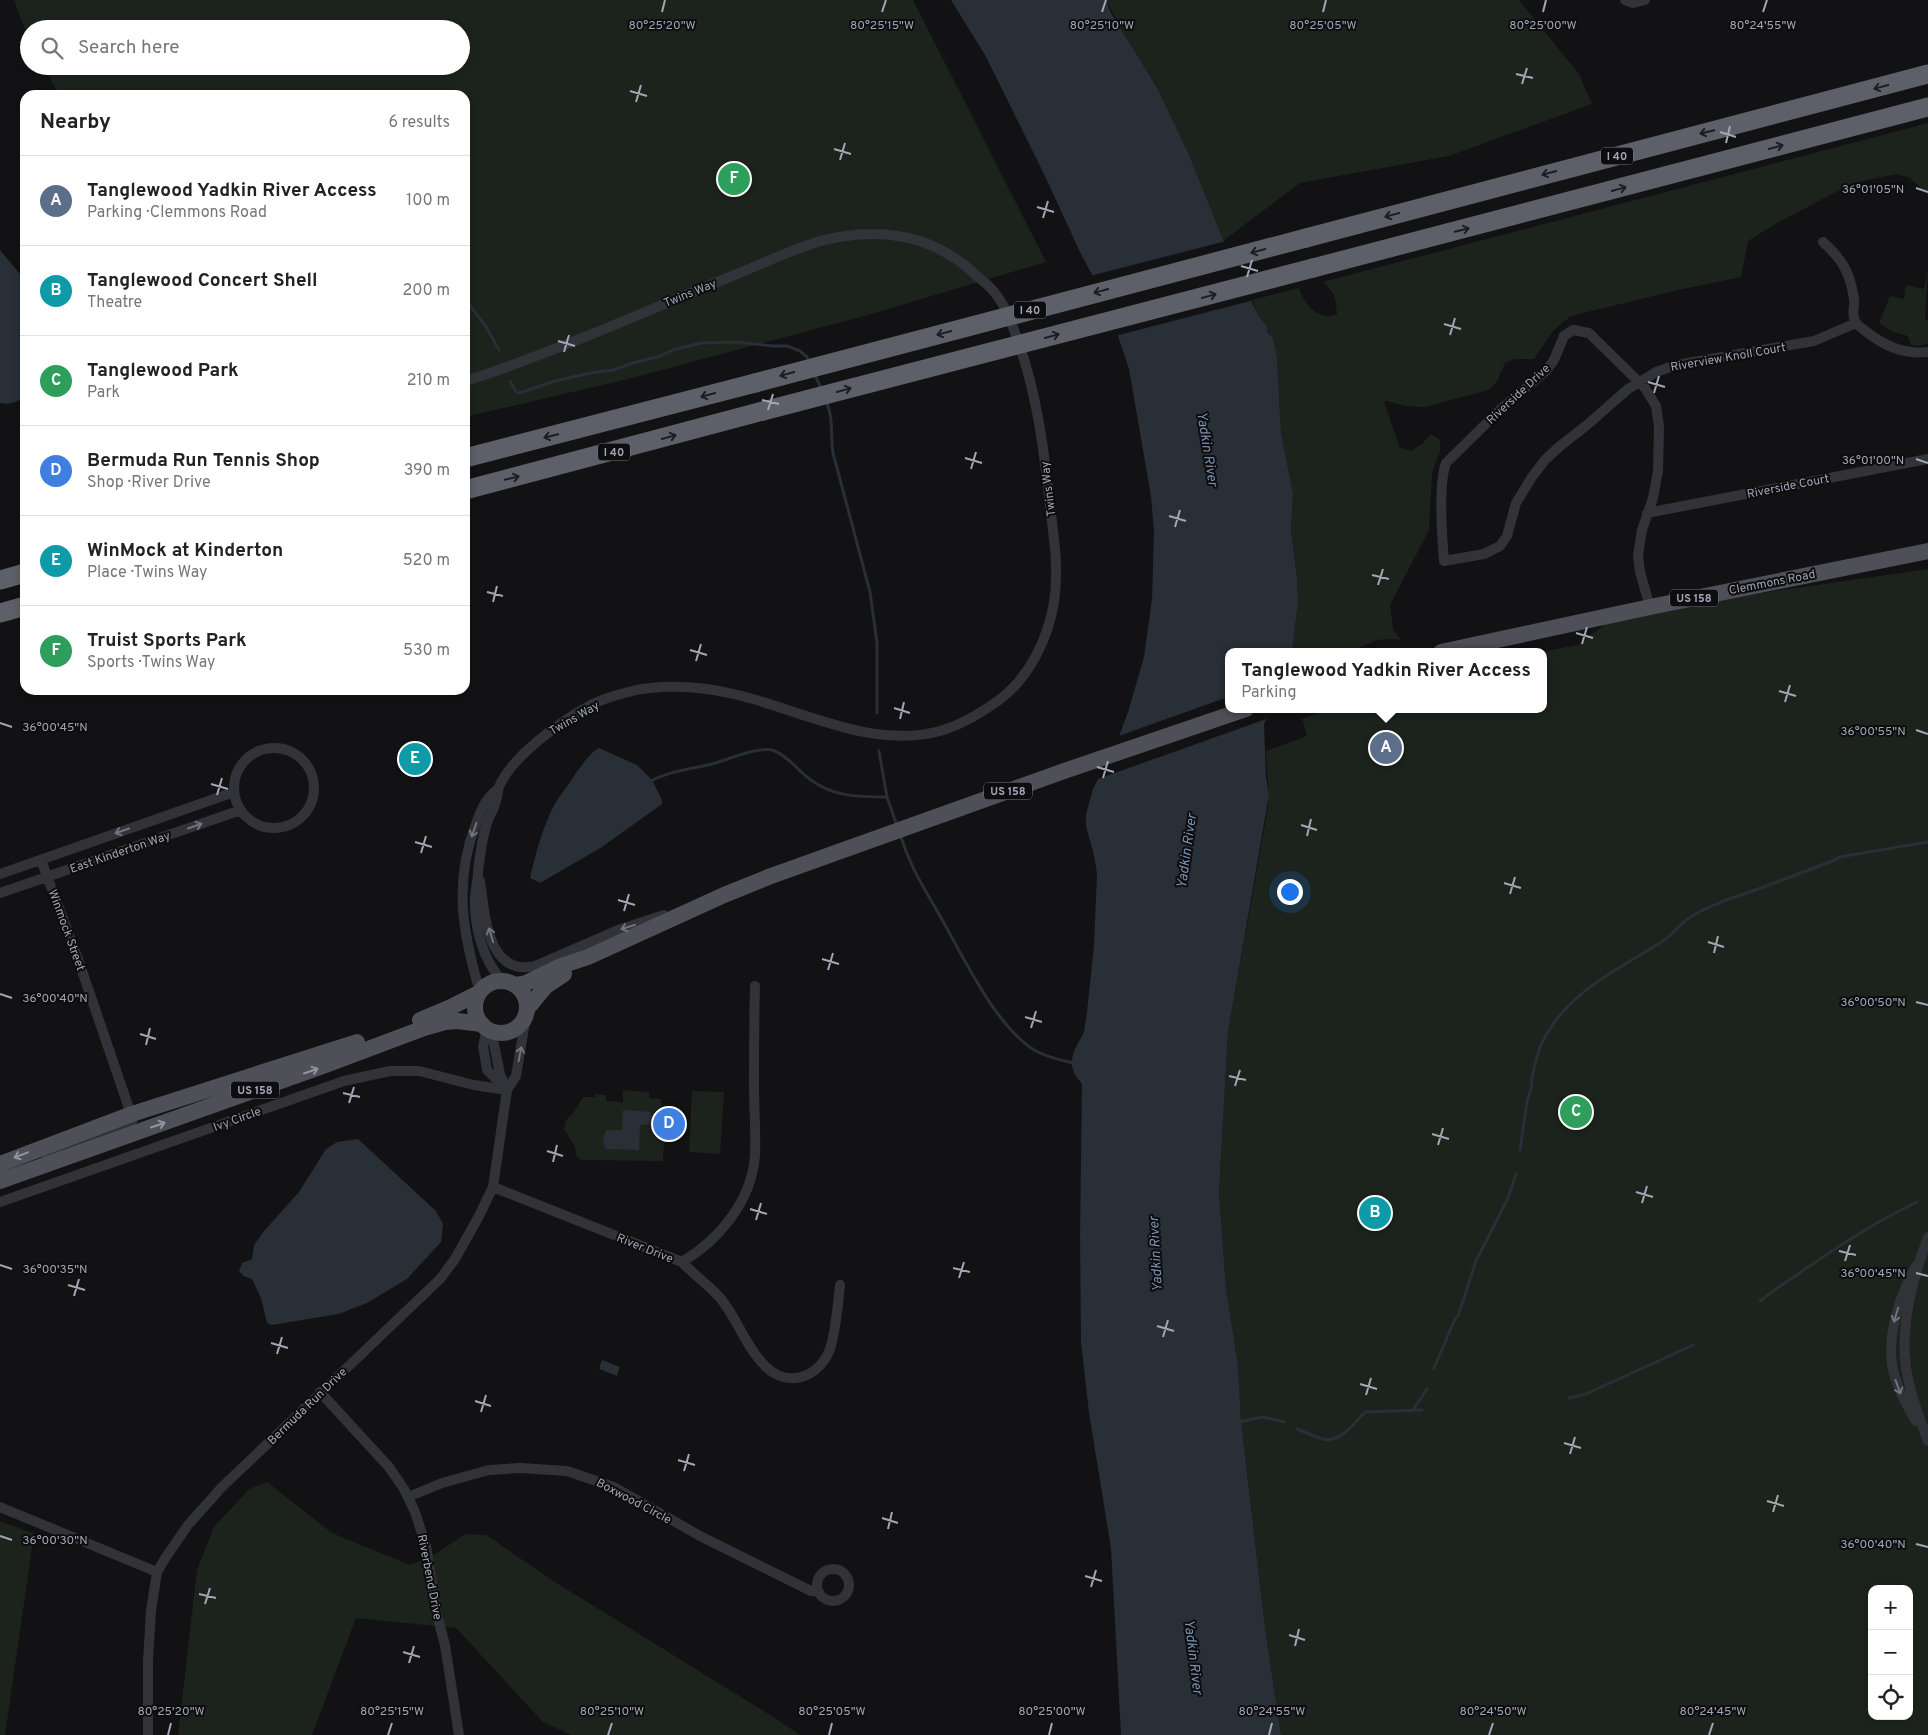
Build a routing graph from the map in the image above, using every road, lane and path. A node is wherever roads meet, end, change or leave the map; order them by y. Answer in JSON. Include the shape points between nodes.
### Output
{"nodes":[{"id":1,"x":1625,"y":0,"type":"edge"},
{"id":2,"x":1645,"y":0,"type":"edge"},
{"id":3,"x":1928,"y":74,"type":"edge"},
{"id":4,"x":1928,"y":107,"type":"edge"},
{"id":5,"x":1823,"y":242,"type":"dead end"},
{"id":6,"x":1856,"y":324,"type":"junction"},
{"id":7,"x":1928,"y":352,"type":"edge"},
{"id":8,"x":470,"y":380,"type":"edge"},
{"id":9,"x":1638,"y":382,"type":"junction"},
{"id":10,"x":470,"y":457,"type":"edge"},
{"id":11,"x":1928,"y":459,"type":"edge"},
{"id":12,"x":470,"y":489,"type":"edge"},
{"id":13,"x":1648,"y":513,"type":"junction"},
{"id":14,"x":1928,"y":551,"type":"edge"},
{"id":15,"x":1444,"y":561,"type":"joint"},
{"id":16,"x":20,"y":574,"type":"edge"},
{"id":17,"x":0,"y":580,"type":"edge"},
{"id":18,"x":1650,"y":606,"type":"junction"},
{"id":19,"x":20,"y":607,"type":"edge"},
{"id":20,"x":0,"y":613,"type":"edge"},
{"id":21,"x":1459,"y":648,"type":"edge"},
{"id":22,"x":1234,"y":713,"type":"edge"},
{"id":23,"x":498,"y":789,"type":"junction"},
{"id":24,"x":234,"y":792,"type":"junction"},
{"id":25,"x":241,"y":810,"type":"junction"},
{"id":26,"x":41,"y":860,"type":"junction"},
{"id":27,"x":478,"y":873,"type":"junction"},
{"id":28,"x":0,"y":874,"type":"edge"},
{"id":29,"x":48,"y":877,"type":"junction"},
{"id":30,"x":0,"y":893,"type":"edge"},
{"id":31,"x":724,"y":895,"type":"junction"},
{"id":32,"x":588,"y":958,"type":"junction"},
{"id":33,"x":508,"y":983,"type":"junction"},
{"id":34,"x":755,"y":986,"type":"dead end"},
{"id":35,"x":480,"y":993,"type":"junction"},
{"id":36,"x":526,"y":1013,"type":"junction"},
{"id":37,"x":484,"y":1026,"type":"junction"},
{"id":38,"x":507,"y":1090,"type":"junction"},
{"id":39,"x":132,"y":1114,"type":"junction"},
{"id":40,"x":0,"y":1164,"type":"edge"},
{"id":41,"x":30,"y":1170,"type":"junction"},
{"id":42,"x":0,"y":1181,"type":"edge"},
{"id":43,"x":493,"y":1187,"type":"junction"},
{"id":44,"x":0,"y":1202,"type":"edge"},
{"id":45,"x":1928,"y":1237,"type":"edge"},
{"id":46,"x":1919,"y":1261,"type":"junction"},
{"id":47,"x":682,"y":1262,"type":"junction"},
{"id":48,"x":840,"y":1285,"type":"dead end"},
{"id":49,"x":320,"y":1392,"type":"junction"},
{"id":50,"x":1928,"y":1441,"type":"edge"},
{"id":51,"x":408,"y":1497,"type":"junction"},
{"id":52,"x":0,"y":1507,"type":"edge"},
{"id":53,"x":157,"y":1572,"type":"junction"},
{"id":54,"x":819,"y":1592,"type":"dead end"},
{"id":55,"x":148,"y":1735,"type":"edge"},
{"id":56,"x":459,"y":1735,"type":"edge"}],
"edges":[{"from":1,"to":2,"type":"street","via":[[1633,3]]},
{"from":3,"to":10,"type":"highway","number":"I 40","one_way":true,"bridge":true},
{"from":12,"to":4,"type":"highway","number":"I 40","one_way":true,"bridge":true},
{"from":5,"to":6,"type":"street","via":[[1844,265],[1852,289]]},
{"from":6,"to":7,"type":"street","via":[[1879,342],[1893,348],[1914,353]]},
{"from":6,"to":9,"type":"street","name":"Riverview Knoll Court","via":[[1814,341],[1664,368]]},
{"from":8,"to":23,"type":"street","name":"Twins Way","via":[[834,237],[893,234],[926,242],[963,263],[994,292],[1010,316],[1029,371],[1036,406],[1058,572],[1046,636],[1027,671],[1002,698],[972,717],[938,732],[905,736],[878,734],[739,695],[692,686],[645,688],[592,704],[544,736],[510,770]]},
{"from":9,"to":13,"type":"street","name":"Riverside Drive","via":[[1656,406],[1658,426],[1658,471]]},
{"from":9,"to":15,"type":"street","name":"Riverview Knoll Court","via":[[1545,460],[1516,503],[1507,536],[1500,546],[1484,554]]},
{"from":9,"to":15,"type":"street","name":"Riverside Drive","via":[[1589,333],[1574,330],[1564,336],[1546,371],[1501,409],[1446,463],[1443,475]]},
{"from":11,"to":13,"type":"street","name":"Riverside Court"},
{"from":13,"to":18,"type":"street","name":"Riverside Drive","via":[[1638,555]]},
{"from":14,"to":18,"type":"main road","name":"Clemmons Road","number":"US 158"},
{"from":16,"to":17,"type":"highway"},
{"from":18,"to":21,"type":"main road","name":"Clemmons Road","number":"US 158"},
{"from":19,"to":20,"type":"highway"},
{"from":22,"to":31,"type":"main road","number":"US 158","via":[[1058,773]]},
{"from":23,"to":27,"type":"street","name":"Twins Way","via":[[481,848]]},
{"from":23,"to":35,"type":"street","name":"Twins Way","one_way":true,"via":[[489,796],[479,816],[468,846],[464,874],[466,940]]},
{"from":24,"to":25,"type":"street"},
{"from":24,"to":25,"type":"street","via":[[242,764],[252,754],[265,749],[279,748],[293,753],[311,774],[314,788],[311,802],[292,823],[264,826]]},
{"from":24,"to":26,"type":"street","name":"East Kinderton Way","one_way":true},
{"from":29,"to":25,"type":"street","name":"East Kinderton Way","one_way":true},
{"from":26,"to":28,"type":"street","name":"East Kinderton Way"},
{"from":26,"to":29,"type":"street","name":"Winmock Street"},
{"from":31,"to":27,"type":"street","name":"Twins Way","one_way":true,"via":[[618,930],[536,966],[521,968],[504,960],[492,943]]},
{"from":27,"to":33,"type":"street","name":"Twins Way","via":[[474,899],[478,929],[489,962]]},
{"from":29,"to":30,"type":"street","name":"East Kinderton Way"},
{"from":29,"to":39,"type":"street","name":"Winmock Street"},
{"from":31,"to":32,"type":"main road","number":"US 158"},
{"from":32,"to":33,"type":"main road","number":"US 158","via":[[561,966],[526,983]]},
{"from":32,"to":36,"type":"main road","number":"US 158","via":[[546,986]]},
{"from":33,"to":35,"type":"main road","via":[[489,984]]},
{"from":33,"to":36,"type":"main road","via":[[524,995]]},
{"from":34,"to":47,"type":"street","name":"River Drive","via":[[754,1157],[747,1189],[717,1236]]},
{"from":35,"to":37,"type":"main road","via":[[475,1006],[478,1019]]},
{"from":35,"to":39,"type":"main road","number":"US 158","via":[[371,1038]]},
{"from":36,"to":37,"type":"main road","via":[[518,1027],[506,1032],[500,1033]]},
{"from":38,"to":36,"type":"street","name":"Bermuda Run Drive","one_way":true,"via":[[516,1076]]},
{"from":37,"to":38,"type":"street","name":"Bermuda Run Drive","via":[[494,1044]]},
{"from":41,"to":37,"type":"main road","number":"US 158","one_way":true,"via":[[424,1028],[458,1021]]},
{"from":38,"to":43,"type":"street","name":"Bermuda Run Drive"},
{"from":38,"to":44,"type":"street","name":"Ivy Circle","via":[[419,1071],[390,1071],[365,1076]]},
{"from":39,"to":40,"type":"main road","number":"US 158","one_way":true},
{"from":39,"to":41,"type":"street","via":[[133,1122],[44,1157]]},
{"from":41,"to":42,"type":"main road","number":"US 158"},
{"from":43,"to":47,"type":"street","name":"River Drive"},
{"from":43,"to":49,"type":"street","name":"Bermuda Run Drive","via":[[480,1216],[440,1279]]},
{"from":45,"to":46,"type":"street"},
{"from":46,"to":50,"type":"street","via":[[1905,1326],[1905,1359],[1914,1403]]},
{"from":46,"to":50,"type":"street","one_way":true,"via":[[1908,1278],[1894,1323],[1890,1339],[1891,1360],[1899,1392]]},
{"from":47,"to":48,"type":"street","via":[[723,1301],[761,1362],[772,1372],[788,1379],[802,1378],[815,1370],[828,1354]]},
{"from":49,"to":51,"type":"street","name":"Riverbend Drive","via":[[377,1452]]},
{"from":49,"to":53,"type":"street","name":"Bermuda Run Drive","via":[[199,1512]]},
{"from":51,"to":54,"type":"street","name":"Boxwood Circle","via":[[442,1483],[489,1470],[520,1468],[567,1472],[614,1487],[700,1536],[811,1591]]},
{"from":51,"to":56,"type":"street","name":"Riverbend Drive","via":[[426,1546]]},
{"from":52,"to":53,"type":"street"},
{"from":53,"to":55,"type":"street","name":"Bermuda Run Drive","via":[[150,1611]]}]}
